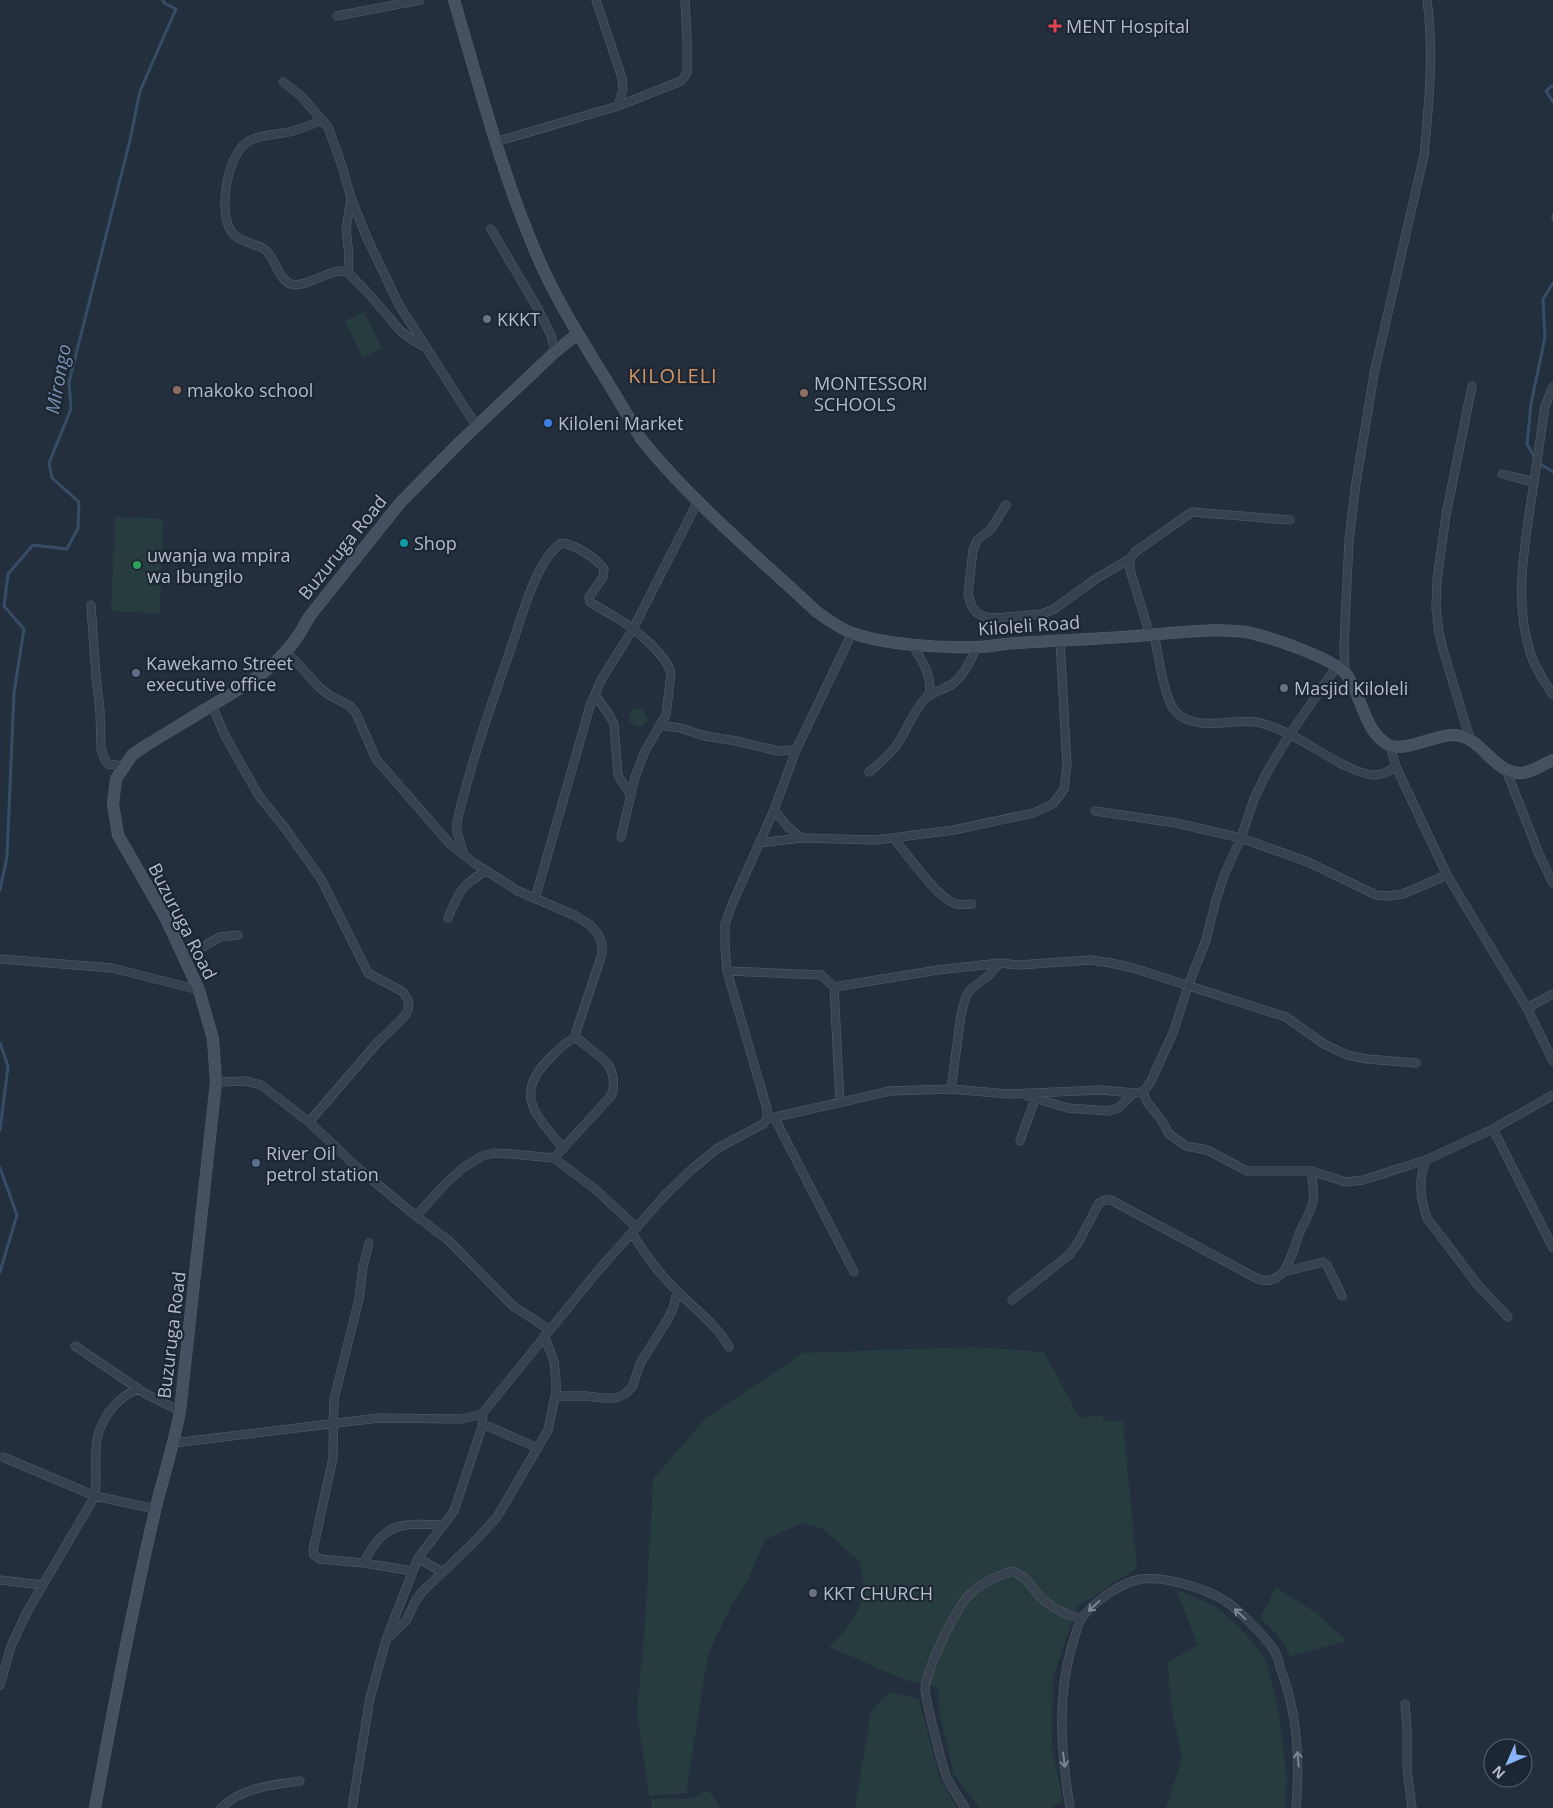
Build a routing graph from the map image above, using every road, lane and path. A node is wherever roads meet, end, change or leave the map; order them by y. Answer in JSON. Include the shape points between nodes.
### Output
{"nodes":[{"id":1,"x":420,"y":0,"type":"edge"},
{"id":2,"x":454,"y":0,"type":"edge"},
{"id":3,"x":596,"y":0,"type":"edge"},
{"id":4,"x":685,"y":0,"type":"edge"},
{"id":5,"x":1427,"y":0,"type":"edge"},
{"id":6,"x":337,"y":16,"type":"dead end"},
{"id":7,"x":283,"y":82,"type":"dead end"},
{"id":8,"x":618,"y":106,"type":"junction"},
{"id":9,"x":322,"y":120,"type":"junction"},
{"id":10,"x":495,"y":142,"type":"junction"},
{"id":11,"x":352,"y":198,"type":"junction"},
{"id":12,"x":491,"y":229,"type":"dead end"},
{"id":13,"x":348,"y":273,"type":"junction"},
{"id":14,"x":577,"y":334,"type":"junction"},
{"id":15,"x":425,"y":347,"type":"junction"},
{"id":16,"x":555,"y":352,"type":"junction"},
{"id":17,"x":1472,"y":386,"type":"dead end"},
{"id":18,"x":1553,"y":387,"type":"edge"},
{"id":19,"x":477,"y":427,"type":"junction"},
{"id":20,"x":1502,"y":474,"type":"dead end"},
{"id":21,"x":1534,"y":482,"type":"junction"},
{"id":22,"x":698,"y":501,"type":"junction"},
{"id":23,"x":1006,"y":505,"type":"dead end"},
{"id":24,"x":1290,"y":520,"type":"dead end"},
{"id":25,"x":1130,"y":559,"type":"junction"},
{"id":26,"x":90,"y":605,"type":"dead end"},
{"id":27,"x":633,"y":629,"type":"junction"},
{"id":28,"x":852,"y":633,"type":"junction"},
{"id":29,"x":1152,"y":635,"type":"junction"},
{"id":30,"x":1060,"y":641,"type":"junction"},
{"id":31,"x":911,"y":643,"type":"junction"},
{"id":32,"x":976,"y":647,"type":"junction"},
{"id":33,"x":287,"y":652,"type":"junction"},
{"id":34,"x":1341,"y":670,"type":"junction"},
{"id":35,"x":595,"y":695,"type":"junction"},
{"id":36,"x":1553,"y":695,"type":"edge"},
{"id":37,"x":928,"y":697,"type":"junction"},
{"id":38,"x":212,"y":705,"type":"junction"},
{"id":39,"x":660,"y":725,"type":"junction"},
{"id":40,"x":1290,"y":734,"type":"junction"},
{"id":41,"x":1470,"y":739,"type":"junction"},
{"id":42,"x":1390,"y":746,"type":"junction"},
{"id":43,"x":796,"y":750,"type":"junction"},
{"id":44,"x":1553,"y":760,"type":"edge"},
{"id":45,"x":123,"y":766,"type":"junction"},
{"id":46,"x":1396,"y":766,"type":"junction"},
{"id":47,"x":1506,"y":770,"type":"junction"},
{"id":48,"x":869,"y":772,"type":"dead end"},
{"id":49,"x":631,"y":796,"type":"junction"},
{"id":50,"x":774,"y":810,"type":"junction"},
{"id":51,"x":1095,"y":811,"type":"dead end"},
{"id":52,"x":621,"y":838,"type":"dead end"},
{"id":53,"x":801,"y":838,"type":"junction"},
{"id":54,"x":893,"y":838,"type":"junction"},
{"id":55,"x":1242,"y":838,"type":"junction"},
{"id":56,"x":759,"y":843,"type":"junction"},
{"id":57,"x":464,"y":855,"type":"junction"},
{"id":58,"x":486,"y":871,"type":"junction"},
{"id":59,"x":1447,"y":875,"type":"junction"},
{"id":60,"x":1553,"y":883,"type":"edge"},
{"id":61,"x":535,"y":899,"type":"junction"},
{"id":62,"x":972,"y":904,"type":"dead end"},
{"id":63,"x":448,"y":918,"type":"dead end"},
{"id":64,"x":238,"y":935,"type":"dead end"},
{"id":65,"x":185,"y":956,"type":"junction"},
{"id":66,"x":4,"y":959,"type":"edge"},
{"id":67,"x":1000,"y":963,"type":"junction"},
{"id":68,"x":727,"y":971,"type":"junction"},
{"id":69,"x":1188,"y":986,"type":"junction"},
{"id":70,"x":834,"y":987,"type":"junction"},
{"id":71,"x":199,"y":990,"type":"junction"},
{"id":72,"x":1553,"y":994,"type":"edge"},
{"id":73,"x":1527,"y":1008,"type":"junction"},
{"id":74,"x":576,"y":1037,"type":"junction"},
{"id":75,"x":1553,"y":1061,"type":"edge"},
{"id":76,"x":1416,"y":1063,"type":"dead end"},
{"id":77,"x":216,"y":1082,"type":"junction"},
{"id":78,"x":951,"y":1089,"type":"junction"},
{"id":79,"x":1142,"y":1092,"type":"junction"},
{"id":80,"x":1134,"y":1093,"type":"junction"},
{"id":81,"x":1022,"y":1094,"type":"junction"},
{"id":82,"x":1553,"y":1095,"type":"edge"},
{"id":83,"x":1036,"y":1099,"type":"junction"},
{"id":84,"x":840,"y":1102,"type":"junction"},
{"id":85,"x":770,"y":1118,"type":"junction"},
{"id":86,"x":309,"y":1122,"type":"junction"},
{"id":87,"x":1493,"y":1129,"type":"junction"},
{"id":88,"x":1020,"y":1141,"type":"dead end"},
{"id":89,"x":563,"y":1148,"type":"junction"},
{"id":90,"x":554,"y":1158,"type":"junction"},
{"id":91,"x":1426,"y":1160,"type":"junction"},
{"id":92,"x":1312,"y":1172,"type":"junction"},
{"id":93,"x":416,"y":1216,"type":"junction"},
{"id":94,"x":635,"y":1230,"type":"junction"},
{"id":95,"x":369,"y":1243,"type":"dead end"},
{"id":96,"x":1553,"y":1248,"type":"edge"},
{"id":97,"x":854,"y":1272,"type":"dead end"},
{"id":98,"x":1283,"y":1272,"type":"junction"},
{"id":99,"x":677,"y":1291,"type":"junction"},
{"id":100,"x":1342,"y":1296,"type":"dead end"},
{"id":101,"x":1012,"y":1300,"type":"dead end"},
{"id":102,"x":1508,"y":1318,"type":"dead end"},
{"id":103,"x":550,"y":1330,"type":"junction"},
{"id":104,"x":544,"y":1336,"type":"junction"},
{"id":105,"x":74,"y":1346,"type":"dead end"},
{"id":106,"x":729,"y":1348,"type":"dead end"},
{"id":107,"x":139,"y":1389,"type":"junction"},
{"id":108,"x":555,"y":1396,"type":"junction"},
{"id":109,"x":180,"y":1411,"type":"junction"},
{"id":110,"x":482,"y":1414,"type":"junction"},
{"id":111,"x":333,"y":1423,"type":"junction"},
{"id":112,"x":483,"y":1424,"type":"junction"},
{"id":113,"x":174,"y":1443,"type":"junction"},
{"id":114,"x":538,"y":1448,"type":"junction"},
{"id":115,"x":3,"y":1457,"type":"dead end"},
{"id":116,"x":95,"y":1496,"type":"junction"},
{"id":117,"x":155,"y":1509,"type":"junction"},
{"id":118,"x":444,"y":1525,"type":"junction"},
{"id":119,"x":418,"y":1558,"type":"junction"},
{"id":120,"x":364,"y":1563,"type":"junction"},
{"id":121,"x":412,"y":1570,"type":"junction"},
{"id":122,"x":442,"y":1572,"type":"junction"},
{"id":123,"x":0,"y":1580,"type":"edge"},
{"id":124,"x":42,"y":1585,"type":"junction"},
{"id":125,"x":1081,"y":1618,"type":"junction"},
{"id":126,"x":386,"y":1640,"type":"junction"},
{"id":127,"x":0,"y":1683,"type":"edge"},
{"id":128,"x":1405,"y":1704,"type":"dead end"},
{"id":129,"x":300,"y":1781,"type":"dead end"},
{"id":130,"x":95,"y":1808,"type":"edge"},
{"id":131,"x":221,"y":1808,"type":"edge"},
{"id":132,"x":352,"y":1808,"type":"edge"},
{"id":133,"x":965,"y":1808,"type":"edge"},
{"id":134,"x":1070,"y":1808,"type":"edge"},
{"id":135,"x":1296,"y":1808,"type":"edge"},
{"id":136,"x":1412,"y":1808,"type":"edge"}],
"edges":[{"from":1,"to":6,"type":"street"},
{"from":2,"to":10,"type":"main road","name":"Kiloleli Road"},
{"from":3,"to":8,"type":"street","via":[[622,78],[623,89]]},
{"from":4,"to":8,"type":"street","via":[[685,77]]},
{"from":5,"to":34,"type":"street","via":[[1431,42],[1424,156],[1374,374],[1356,483]]},
{"from":7,"to":9,"type":"street","via":[[301,96]]},
{"from":8,"to":10,"type":"street"},
{"from":9,"to":11,"type":"street","via":[[328,127]]},
{"from":9,"to":13,"type":"street","via":[[246,143],[230,165],[224,207],[230,230],[240,239],[270,254],[289,284],[308,283],[342,270]]},
{"from":10,"to":14,"type":"main road","name":"Kiloleli Road","via":[[544,271]]},
{"from":11,"to":13,"type":"street","via":[[346,230]]},
{"from":11,"to":15,"type":"street","via":[[399,305]]},
{"from":12,"to":16,"type":"street","via":[[538,309],[551,335]]},
{"from":13,"to":15,"type":"street","via":[[373,297],[398,329]]},
{"from":14,"to":16,"type":"main road","name":"Buzuruga Road"},
{"from":14,"to":22,"type":"main road","name":"Kiloleli Road","via":[[641,439]]},
{"from":15,"to":19,"type":"street"},
{"from":16,"to":19,"type":"main road","name":"Buzuruga Road"},
{"from":17,"to":41,"type":"street","via":[[1446,515],[1436,608],[1444,653]]},
{"from":18,"to":21,"type":"street","via":[[1545,406]]},
{"from":19,"to":33,"type":"main road","name":"Buzuruga Road","via":[[394,510],[309,617]]},
{"from":20,"to":21,"type":"street"},
{"from":21,"to":36,"type":"street","via":[[1524,563],[1523,612],[1531,655]]},
{"from":22,"to":27,"type":"street"},
{"from":22,"to":28,"type":"main road","name":"Kiloleli Road","via":[[817,612]]},
{"from":23,"to":25,"type":"street","via":[[992,529],[978,540],[974,550],[968,594],[971,605],[985,617],[1042,614]]},
{"from":24,"to":25,"type":"street","via":[[1192,512]]},
{"from":25,"to":29,"type":"street","via":[[1130,570]]},
{"from":26,"to":45,"type":"street","via":[[101,749],[108,764]]},
{"from":27,"to":35,"type":"street"},
{"from":27,"to":39,"type":"street","via":[[670,668],[666,715]]},
{"from":27,"to":57,"type":"street","via":[[589,600],[603,577],[601,565],[566,543],[558,545],[534,582],[479,738],[457,822]]},
{"from":28,"to":31,"type":"main road","name":"Kiloleli Road"},
{"from":28,"to":43,"type":"street"},
{"from":29,"to":30,"type":"main road","name":"Kiloleli Road"},
{"from":29,"to":34,"type":"main road","name":"Kiloleli Road","via":[[1206,630],[1261,635],[1296,647]]},
{"from":29,"to":40,"type":"street","via":[[1171,705],[1181,716],[1205,723],[1261,723]]},
{"from":30,"to":32,"type":"main road","name":"Kiloleli Road"},
{"from":30,"to":54,"type":"street","via":[[1066,766],[1064,789],[1059,798],[1033,813],[954,830]]},
{"from":31,"to":32,"type":"main road","name":"Kiloleli Road"},
{"from":31,"to":37,"type":"street","via":[[928,673]]},
{"from":32,"to":37,"type":"street","via":[[960,678]]},
{"from":33,"to":38,"type":"main road","name":"Buzuruga Road","via":[[235,693]]},
{"from":33,"to":57,"type":"street","via":[[319,687],[350,706],[376,759],[450,844]]},
{"from":34,"to":40,"type":"street"},
{"from":34,"to":42,"type":"main road","via":[[1371,726]]},
{"from":35,"to":49,"type":"street","via":[[614,724],[618,775]]},
{"from":35,"to":61,"type":"street"},
{"from":37,"to":48,"type":"street","via":[[896,745]]},
{"from":38,"to":45,"type":"main road","name":"Buzuruga Road","via":[[145,746]]},
{"from":38,"to":86,"type":"street","via":[[258,796],[321,879],[368,973],[403,992],[409,1002],[405,1015]]},
{"from":39,"to":43,"type":"street","via":[[778,751]]},
{"from":39,"to":49,"type":"street","via":[[635,777]]},
{"from":40,"to":46,"type":"street","via":[[1342,764],[1367,774],[1384,774]]},
{"from":40,"to":55,"type":"street","via":[[1261,783]]},
{"from":41,"to":42,"type":"main road","via":[[1455,735]]},
{"from":41,"to":47,"type":"main road"},
{"from":42,"to":46,"type":"street"},
{"from":43,"to":50,"type":"street"},
{"from":44,"to":47,"type":"main road","via":[[1520,773]]},
{"from":45,"to":65,"type":"main road","name":"Buzuruga Road","via":[[116,779],[112,804],[118,835]]},
{"from":46,"to":59,"type":"street"},
{"from":47,"to":60,"type":"street","via":[[1538,854]]},
{"from":49,"to":52,"type":"street"},
{"from":50,"to":53,"type":"street"},
{"from":50,"to":56,"type":"street"},
{"from":51,"to":55,"type":"street","via":[[1176,823]]},
{"from":53,"to":54,"type":"street"},
{"from":53,"to":56,"type":"street"},
{"from":54,"to":62,"type":"street","via":[[934,889],[957,904]]},
{"from":55,"to":59,"type":"street","via":[[1308,862],[1376,895],[1402,894]]},
{"from":55,"to":69,"type":"street","via":[[1225,873],[1206,940]]},
{"from":56,"to":68,"type":"street","via":[[725,924]]},
{"from":57,"to":58,"type":"street"},
{"from":58,"to":61,"type":"street"},
{"from":58,"to":63,"type":"street","via":[[471,879],[462,889]]},
{"from":59,"to":73,"type":"street"},
{"from":61,"to":74,"type":"street","via":[[582,920],[598,934],[602,944],[602,954]]},
{"from":64,"to":65,"type":"street","via":[[220,937]]},
{"from":65,"to":71,"type":"main road","name":"Buzuruga Road"},
{"from":66,"to":71,"type":"street","via":[[112,968]]},
{"from":67,"to":69,"type":"street","via":[[1018,965],[1090,960],[1133,968]]},
{"from":67,"to":70,"type":"street"},
{"from":67,"to":78,"type":"street","via":[[966,996]]},
{"from":68,"to":70,"type":"street","via":[[821,975]]},
{"from":68,"to":85,"type":"street"},
{"from":69,"to":76,"type":"street","via":[[1286,1017],[1324,1044],[1347,1055]]},
{"from":69,"to":79,"type":"street","via":[[1173,1033],[1150,1083]]},
{"from":70,"to":84,"type":"street"},
{"from":71,"to":77,"type":"main road","name":"Buzuruga Road","via":[[213,1040]]},
{"from":72,"to":73,"type":"street"},
{"from":73,"to":75,"type":"street"},
{"from":74,"to":89,"type":"street","via":[[540,1068],[530,1092],[538,1117]]},
{"from":74,"to":89,"type":"street","via":[[609,1066],[614,1090]]},
{"from":77,"to":86,"type":"street","via":[[256,1082]]},
{"from":77,"to":109,"type":"main road","name":"Buzuruga Road"},
{"from":78,"to":81,"type":"street"},
{"from":78,"to":84,"type":"street","via":[[890,1091]]},
{"from":79,"to":80,"type":"street"},
{"from":79,"to":92,"type":"street","via":[[1170,1134],[1186,1146],[1207,1150],[1246,1171]]},
{"from":80,"to":81,"type":"street","via":[[1101,1090]]},
{"from":80,"to":83,"type":"street","via":[[1118,1108],[1108,1111],[1068,1108]]},
{"from":81,"to":83,"type":"street"},
{"from":82,"to":87,"type":"street"},
{"from":83,"to":88,"type":"street"},
{"from":84,"to":85,"type":"street"},
{"from":85,"to":94,"type":"street","via":[[718,1148],[691,1170]]},
{"from":85,"to":97,"type":"street"},
{"from":86,"to":93,"type":"street","via":[[359,1170]]},
{"from":87,"to":91,"type":"street"},
{"from":87,"to":96,"type":"street"},
{"from":89,"to":90,"type":"street"},
{"from":90,"to":93,"type":"street","via":[[494,1153],[482,1156],[446,1183]]},
{"from":90,"to":94,"type":"street","via":[[595,1189]]},
{"from":91,"to":92,"type":"street","via":[[1363,1180],[1346,1182]]},
{"from":91,"to":102,"type":"street","via":[[1420,1184],[1427,1218],[1476,1284]]},
{"from":92,"to":98,"type":"street","via":[[1310,1212]]},
{"from":93,"to":103,"type":"street","via":[[448,1240],[514,1306]]},
{"from":94,"to":99,"type":"street","via":[[655,1267]]},
{"from":94,"to":103,"type":"street"},
{"from":95,"to":111,"type":"street","via":[[361,1291],[334,1399]]},
{"from":98,"to":100,"type":"street","via":[[1323,1262]]},
{"from":98,"to":101,"type":"street","via":[[1271,1280],[1258,1279],[1111,1200],[1105,1200],[1099,1203],[1069,1255]]},
{"from":99,"to":106,"type":"street","via":[[717,1331]]},
{"from":99,"to":108,"type":"street","via":[[668,1319],[641,1362],[632,1387],[625,1394],[616,1398]]},
{"from":103,"to":104,"type":"street"},
{"from":104,"to":108,"type":"street","via":[[554,1361]]},
{"from":104,"to":110,"type":"street"},
{"from":105,"to":107,"type":"street"},
{"from":107,"to":109,"type":"street"},
{"from":107,"to":116,"type":"street","via":[[123,1397],[113,1407],[98,1435]]},
{"from":108,"to":114,"type":"street","via":[[548,1430]]},
{"from":109,"to":113,"type":"main road","name":"Buzuruga Road"},
{"from":110,"to":111,"type":"street","via":[[462,1418],[378,1418]]},
{"from":110,"to":112,"type":"street"},
{"from":111,"to":113,"type":"street"},
{"from":111,"to":120,"type":"street","via":[[333,1458],[314,1555],[320,1559]]},
{"from":112,"to":114,"type":"street"},
{"from":112,"to":118,"type":"street","via":[[454,1511]]},
{"from":113,"to":117,"type":"main road","name":"Buzuruga Road"},
{"from":114,"to":122,"type":"street","via":[[497,1517]]},
{"from":115,"to":116,"type":"street"},
{"from":116,"to":117,"type":"street"},
{"from":116,"to":124,"type":"street"},
{"from":117,"to":130,"type":"main road","name":"Buzuruga Road"},
{"from":118,"to":119,"type":"street"},
{"from":118,"to":120,"type":"street","via":[[392,1528],[376,1540]]},
{"from":119,"to":121,"type":"street"},
{"from":119,"to":122,"type":"street"},
{"from":120,"to":121,"type":"street"},
{"from":121,"to":126,"type":"street"},
{"from":122,"to":126,"type":"street","via":[[416,1600],[406,1621]]},
{"from":123,"to":124,"type":"street"},
{"from":124,"to":127,"type":"street","via":[[11,1646]]},
{"from":125,"to":133,"type":"street","via":[[1054,1608],[1025,1578],[1012,1571],[998,1575],[969,1595],[958,1612],[943,1639],[925,1689],[946,1777]]},
{"from":125,"to":134,"type":"street","one_way":true,"via":[[1063,1686],[1062,1754]]},
{"from":135,"to":125,"type":"street","one_way":true,"via":[[1299,1771],[1288,1686],[1275,1652],[1238,1611],[1225,1600],[1203,1590],[1168,1580],[1142,1579],[1123,1584],[1107,1594]]},
{"from":126,"to":132,"type":"street","via":[[370,1698]]},
{"from":128,"to":136,"type":"street","via":[[1406,1770]]},
{"from":129,"to":131,"type":"street","via":[[262,1787],[238,1795]]}]}
